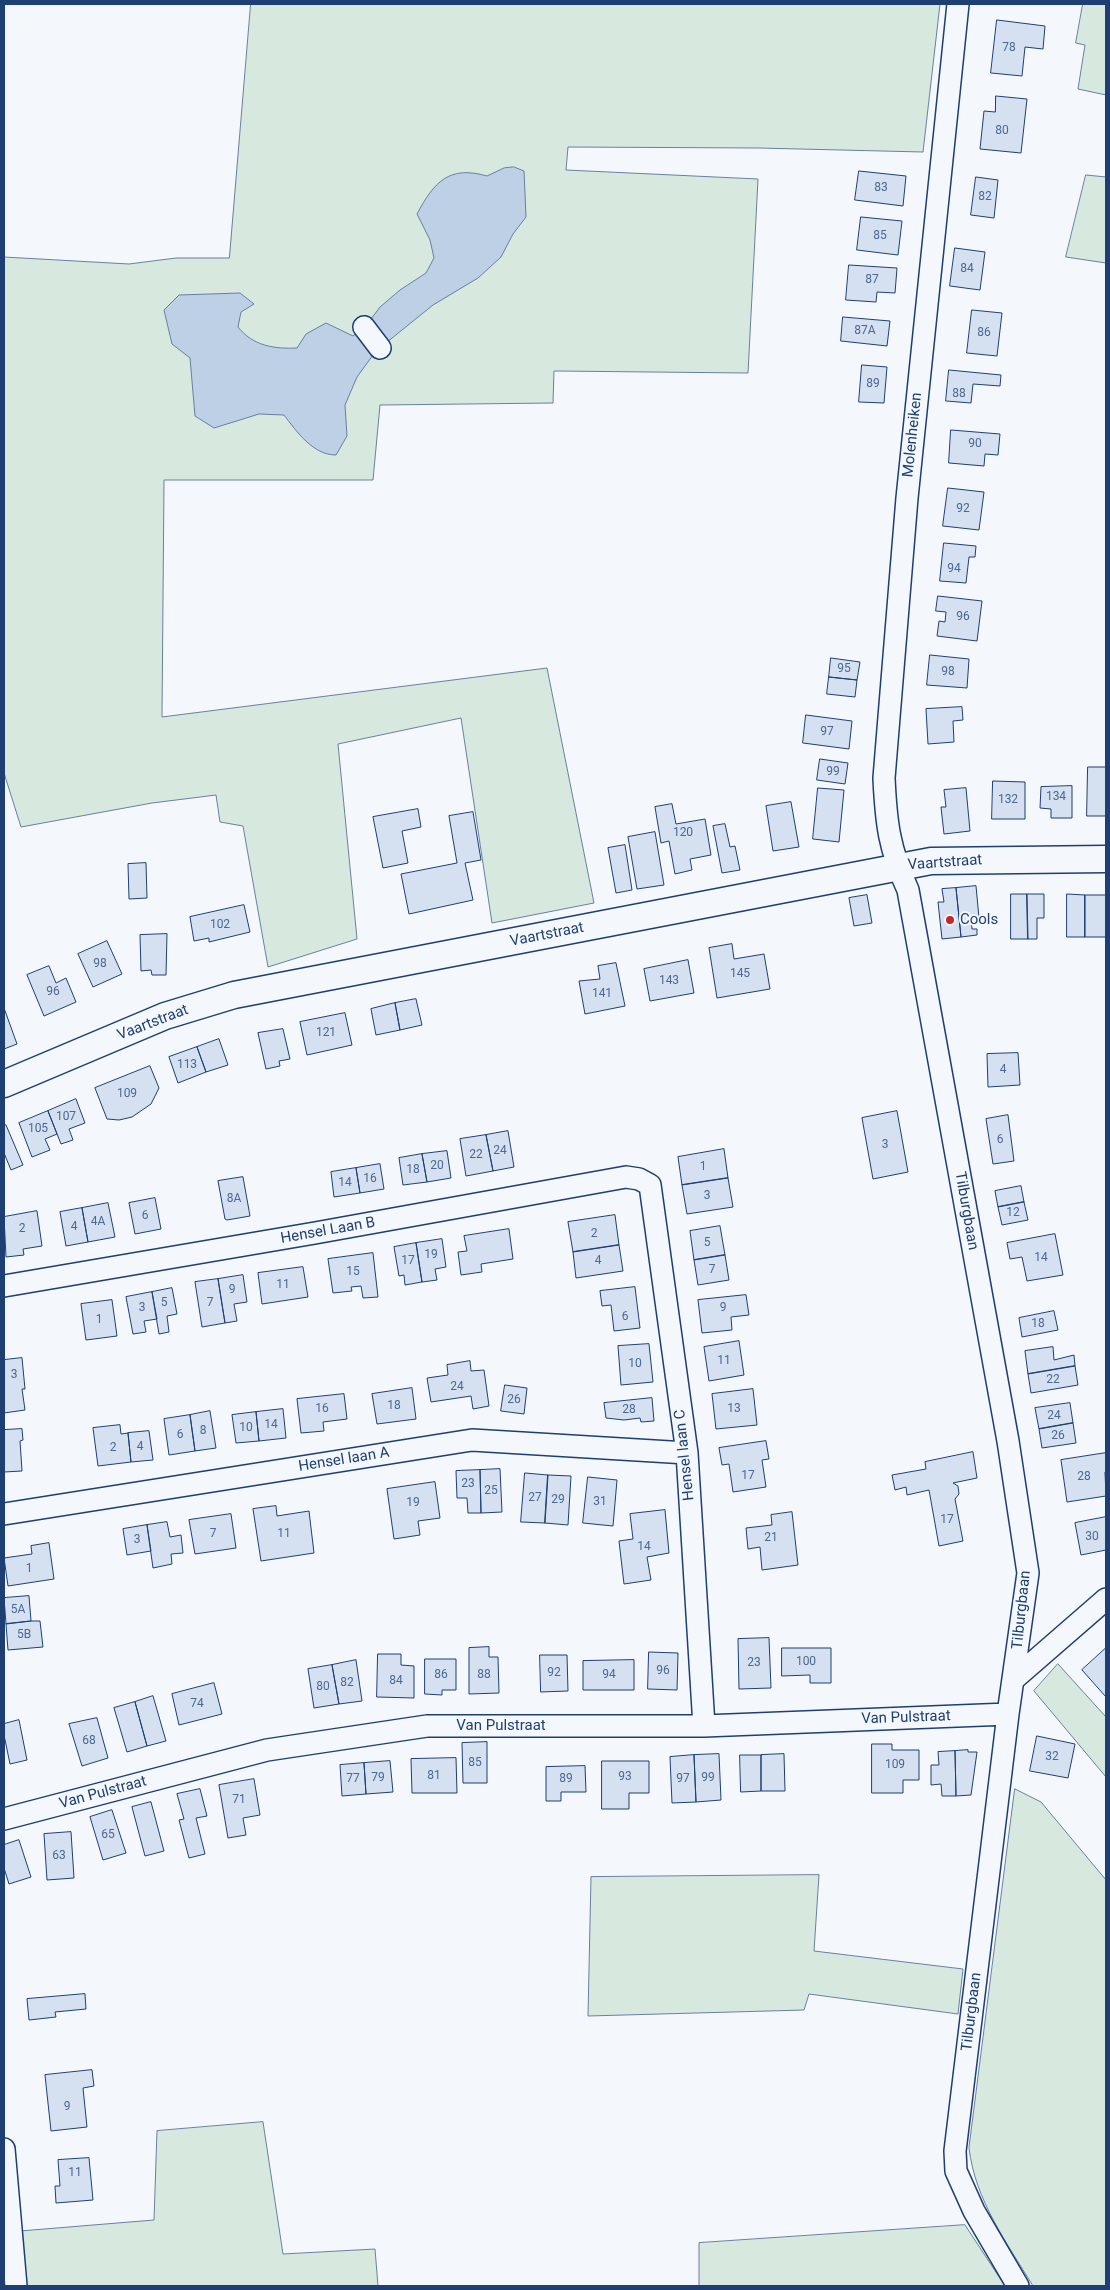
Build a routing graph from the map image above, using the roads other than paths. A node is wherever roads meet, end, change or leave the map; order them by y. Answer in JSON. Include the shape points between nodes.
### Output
{"nodes":[{"id":1,"x":958,"y":4,"type":"edge"},
{"id":2,"x":364,"y":327,"type":"dead end"},
{"id":3,"x":380,"y":348,"type":"dead end"},
{"id":4,"x":1106,"y":859,"type":"edge"},
{"id":5,"x":897,"y":867,"type":"junction"},
{"id":6,"x":4,"y":1084,"type":"edge"},
{"id":7,"x":650,"y":1185,"type":"joint"},
{"id":8,"x":4,"y":1286,"type":"edge"},
{"id":9,"x":687,"y":1454,"type":"junction"},
{"id":10,"x":4,"y":1514,"type":"edge"},
{"id":11,"x":1106,"y":1599,"type":"edge"},
{"id":12,"x":1014,"y":1679,"type":"junction"},
{"id":13,"x":1008,"y":1714,"type":"junction"},
{"id":14,"x":704,"y":1726,"type":"junction"},
{"id":15,"x":4,"y":1819,"type":"edge"},
{"id":16,"x":4,"y":2149,"type":"edge"},
{"id":17,"x":16,"y":2286,"type":"edge"},
{"id":18,"x":1018,"y":2286,"type":"edge"}],
"edges":[{"from":1,"to":5,"type":"street","name":"Molenheiken","via":[[907,498],[884,778],[886,825]]},
{"from":2,"to":3,"type":"street"},
{"from":4,"to":5,"type":"main road","name":"Vaartstraat","via":[[931,861]]},
{"from":5,"to":6,"type":"main road","name":"Vaartstraat","via":[[234,995],[165,1016]]},
{"from":5,"to":12,"type":"street","name":"Tilburgbaan","via":[[908,890],[1008,1441],[1028,1573]]},
{"from":7,"to":8,"type":"street","name":"Hensel Laan B","via":[[626,1177]]},
{"from":7,"to":9,"type":"street","name":"Hensel laan C"},
{"from":9,"to":10,"type":"street","name":"Hensel laan A","via":[[472,1440]]},
{"from":9,"to":14,"type":"street","name":"Hensel laan C"},
{"from":11,"to":12,"type":"street"},
{"from":12,"to":13,"type":"street","name":"Tilburgbaan"},
{"from":13,"to":14,"type":"street","name":"Van Pulstraat"},
{"from":13,"to":18,"type":"street","name":"Tilburgbaan","via":[[955,2151],[956,2171],[974,2211]]},
{"from":14,"to":15,"type":"street","name":"Van Pulstraat","via":[[427,1726],[267,1750]]},
{"from":16,"to":17,"type":"street"}]}
